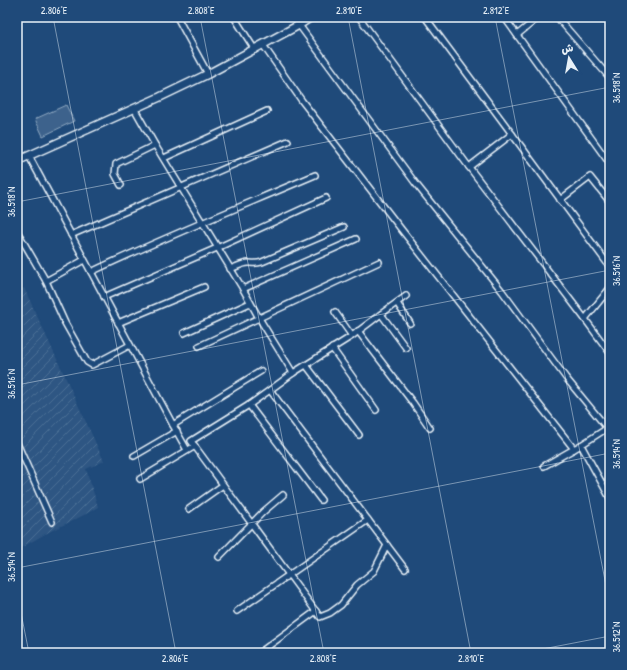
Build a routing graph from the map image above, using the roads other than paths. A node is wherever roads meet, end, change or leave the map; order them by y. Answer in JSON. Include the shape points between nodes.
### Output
{"nodes":[{"id":1,"x":177,"y":17,"type":"edge"},
{"id":2,"x":234,"y":17,"type":"edge"},
{"id":3,"x":294,"y":17,"type":"edge"},
{"id":4,"x":311,"y":17,"type":"edge"},
{"id":5,"x":359,"y":17,"type":"edge"},
{"id":6,"x":425,"y":17,"type":"edge"},
{"id":7,"x":504,"y":17,"type":"edge"},
{"id":8,"x":539,"y":17,"type":"edge"},
{"id":9,"x":557,"y":17,"type":"edge"},
{"id":10,"x":299,"y":25,"type":"junction"},
{"id":11,"x":517,"y":35,"type":"junction"},
{"id":12,"x":263,"y":45,"type":"junction"},
{"id":13,"x":255,"y":50,"type":"junction"},
{"id":14,"x":208,"y":74,"type":"junction"},
{"id":15,"x":610,"y":78,"type":"edge"},
{"id":16,"x":134,"y":108,"type":"junction"},
{"id":17,"x":267,"y":111,"type":"dead end"},
{"id":18,"x":512,"y":134,"type":"junction"},
{"id":19,"x":288,"y":140,"type":"dead end"},
{"id":20,"x":156,"y":145,"type":"junction"},
{"id":21,"x":29,"y":156,"type":"junction"},
{"id":22,"x":164,"y":158,"type":"junction"},
{"id":23,"x":17,"y":162,"type":"edge"},
{"id":24,"x":610,"y":164,"type":"edge"},
{"id":25,"x":469,"y":168,"type":"junction"},
{"id":26,"x":315,"y":174,"type":"dead end"},
{"id":27,"x":121,"y":185,"type":"dead end"},
{"id":28,"x":181,"y":186,"type":"junction"},
{"id":29,"x":326,"y":198,"type":"dead end"},
{"id":30,"x":560,"y":200,"type":"junction"},
{"id":31,"x":610,"y":202,"type":"edge"},
{"id":32,"x":202,"y":223,"type":"junction"},
{"id":33,"x":344,"y":227,"type":"dead end"},
{"id":34,"x":17,"y":230,"type":"edge"},
{"id":35,"x":71,"y":234,"type":"junction"},
{"id":36,"x":356,"y":240,"type":"dead end"},
{"id":37,"x":217,"y":248,"type":"junction"},
{"id":38,"x":84,"y":260,"type":"junction"},
{"id":39,"x":379,"y":262,"type":"dead end"},
{"id":40,"x":610,"y":267,"type":"edge"},
{"id":41,"x":230,"y":269,"type":"junction"},
{"id":42,"x":91,"y":272,"type":"junction"},
{"id":43,"x":46,"y":281,"type":"junction"},
{"id":44,"x":204,"y":287,"type":"dead end"},
{"id":45,"x":610,"y":288,"type":"edge"},
{"id":46,"x":243,"y":289,"type":"junction"},
{"id":47,"x":406,"y":296,"type":"dead end"},
{"id":48,"x":104,"y":297,"type":"junction"},
{"id":49,"x":250,"y":303,"type":"junction"},
{"id":50,"x":397,"y":303,"type":"junction"},
{"id":51,"x":335,"y":312,"type":"dead end"},
{"id":52,"x":381,"y":314,"type":"junction"},
{"id":53,"x":259,"y":318,"type":"junction"},
{"id":54,"x":585,"y":318,"type":"junction"},
{"id":55,"x":118,"y":323,"type":"junction"},
{"id":56,"x":410,"y":323,"type":"dead end"},
{"id":57,"x":358,"y":332,"type":"junction"},
{"id":58,"x":184,"y":333,"type":"dead end"},
{"id":59,"x":352,"y":336,"type":"junction"},
{"id":60,"x":130,"y":345,"type":"junction"},
{"id":61,"x":199,"y":346,"type":"dead end"},
{"id":62,"x":332,"y":348,"type":"junction"},
{"id":63,"x":406,"y":348,"type":"dead end"},
{"id":64,"x":610,"y":353,"type":"edge"},
{"id":65,"x":306,"y":365,"type":"junction"},
{"id":66,"x":261,"y":371,"type":"dead end"},
{"id":67,"x":293,"y":373,"type":"junction"},
{"id":68,"x":270,"y":390,"type":"junction"},
{"id":69,"x":249,"y":405,"type":"junction"},
{"id":70,"x":376,"y":410,"type":"dead end"},
{"id":71,"x":173,"y":425,"type":"junction"},
{"id":72,"x":609,"y":427,"type":"edge"},
{"id":73,"x":430,"y":428,"type":"dead end"},
{"id":74,"x":177,"y":431,"type":"junction"},
{"id":75,"x":358,"y":435,"type":"dead end"},
{"id":76,"x":191,"y":441,"type":"junction"},
{"id":77,"x":17,"y":443,"type":"edge"},
{"id":78,"x":184,"y":445,"type":"junction"},
{"id":79,"x":581,"y":445,"type":"junction"},
{"id":80,"x":195,"y":446,"type":"junction"},
{"id":81,"x":574,"y":449,"type":"junction"},
{"id":82,"x":187,"y":450,"type":"junction"},
{"id":83,"x":134,"y":456,"type":"dead end"},
{"id":84,"x":544,"y":466,"type":"dead end"},
{"id":85,"x":140,"y":479,"type":"dead end"},
{"id":86,"x":224,"y":485,"type":"junction"},
{"id":87,"x":283,"y":494,"type":"dead end"},
{"id":88,"x":610,"y":498,"type":"edge"},
{"id":89,"x":321,"y":500,"type":"dead end"},
{"id":90,"x":189,"y":509,"type":"dead end"},
{"id":91,"x":368,"y":520,"type":"junction"},
{"id":92,"x":52,"y":522,"type":"dead end"},
{"id":93,"x":251,"y":523,"type":"junction"},
{"id":94,"x":386,"y":545,"type":"junction"},
{"id":95,"x":219,"y":557,"type":"dead end"},
{"id":96,"x":405,"y":569,"type":"dead end"},
{"id":97,"x":289,"y":575,"type":"junction"},
{"id":98,"x":237,"y":610,"type":"dead end"},
{"id":99,"x":316,"y":611,"type":"junction"},
{"id":100,"x":259,"y":653,"type":"edge"}],
"edges":[{"from":1,"to":14,"type":"street"},
{"from":2,"to":13,"type":"street"},
{"from":3,"to":10,"type":"street"},
{"from":4,"to":10,"type":"street"},
{"from":5,"to":25,"type":"street"},
{"from":6,"to":18,"type":"street"},
{"from":7,"to":11,"type":"street"},
{"from":8,"to":11,"type":"street"},
{"from":9,"to":15,"type":"street"},
{"from":10,"to":12,"type":"street"},
{"from":10,"to":72,"type":"street","via":[[416,184],[566,378]]},
{"from":11,"to":24,"type":"street"},
{"from":12,"to":13,"type":"street"},
{"from":12,"to":81,"type":"street","via":[[302,102]]},
{"from":13,"to":14,"type":"street"},
{"from":14,"to":16,"type":"street"},
{"from":16,"to":20,"type":"street"},
{"from":16,"to":21,"type":"street"},
{"from":17,"to":22,"type":"street"},
{"from":18,"to":25,"type":"street"},
{"from":18,"to":30,"type":"street"},
{"from":19,"to":28,"type":"street"},
{"from":20,"to":22,"type":"street"},
{"from":20,"to":27,"type":"street","via":[[116,164],[115,174]]},
{"from":21,"to":23,"type":"street"},
{"from":21,"to":35,"type":"street"},
{"from":22,"to":28,"type":"street"},
{"from":25,"to":54,"type":"street"},
{"from":26,"to":32,"type":"street"},
{"from":28,"to":32,"type":"street"},
{"from":28,"to":35,"type":"street"},
{"from":29,"to":37,"type":"street"},
{"from":30,"to":31,"type":"street","via":[[590,177]]},
{"from":30,"to":40,"type":"street"},
{"from":32,"to":37,"type":"street"},
{"from":32,"to":42,"type":"street"},
{"from":33,"to":41,"type":"street","via":[[262,262]]},
{"from":34,"to":43,"type":"street"},
{"from":35,"to":38,"type":"street"},
{"from":36,"to":46,"type":"street"},
{"from":37,"to":41,"type":"street"},
{"from":37,"to":48,"type":"street"},
{"from":38,"to":42,"type":"street"},
{"from":38,"to":43,"type":"street"},
{"from":39,"to":53,"type":"street"},
{"from":41,"to":46,"type":"street"},
{"from":42,"to":48,"type":"street"},
{"from":43,"to":60,"type":"street","via":[[65,323],[87,362],[92,365]]},
{"from":44,"to":55,"type":"street"},
{"from":45,"to":54,"type":"street"},
{"from":46,"to":49,"type":"street"},
{"from":47,"to":50,"type":"street"},
{"from":48,"to":55,"type":"street"},
{"from":49,"to":53,"type":"street"},
{"from":49,"to":58,"type":"street"},
{"from":50,"to":52,"type":"street"},
{"from":50,"to":56,"type":"street"},
{"from":51,"to":59,"type":"street"},
{"from":52,"to":57,"type":"street"},
{"from":52,"to":63,"type":"street"},
{"from":53,"to":61,"type":"street"},
{"from":53,"to":67,"type":"street"},
{"from":54,"to":64,"type":"street"},
{"from":55,"to":60,"type":"street"},
{"from":57,"to":59,"type":"street"},
{"from":57,"to":73,"type":"street"},
{"from":59,"to":62,"type":"street"},
{"from":60,"to":71,"type":"street"},
{"from":62,"to":65,"type":"street"},
{"from":62,"to":70,"type":"street"},
{"from":65,"to":67,"type":"street"},
{"from":65,"to":75,"type":"street"},
{"from":66,"to":71,"type":"street"},
{"from":67,"to":68,"type":"street"},
{"from":68,"to":69,"type":"street"},
{"from":68,"to":91,"type":"street"},
{"from":69,"to":76,"type":"street"},
{"from":69,"to":89,"type":"street"},
{"from":71,"to":74,"type":"street"},
{"from":72,"to":79,"type":"street"},
{"from":74,"to":78,"type":"street"},
{"from":74,"to":83,"type":"street"},
{"from":76,"to":78,"type":"street"},
{"from":76,"to":80,"type":"street"},
{"from":77,"to":92,"type":"street"},
{"from":78,"to":82,"type":"street"},
{"from":79,"to":81,"type":"street"},
{"from":79,"to":88,"type":"street"},
{"from":80,"to":82,"type":"street"},
{"from":80,"to":86,"type":"street"},
{"from":81,"to":84,"type":"street"},
{"from":82,"to":85,"type":"street"},
{"from":86,"to":90,"type":"street"},
{"from":86,"to":93,"type":"street"},
{"from":87,"to":93,"type":"street"},
{"from":91,"to":94,"type":"street"},
{"from":91,"to":97,"type":"street"},
{"from":93,"to":95,"type":"street"},
{"from":93,"to":97,"type":"street"},
{"from":94,"to":96,"type":"street"},
{"from":94,"to":99,"type":"street","via":[[374,571],[357,585],[341,604],[320,617]]},
{"from":97,"to":98,"type":"street"},
{"from":97,"to":99,"type":"street"},
{"from":99,"to":100,"type":"street"}]}
